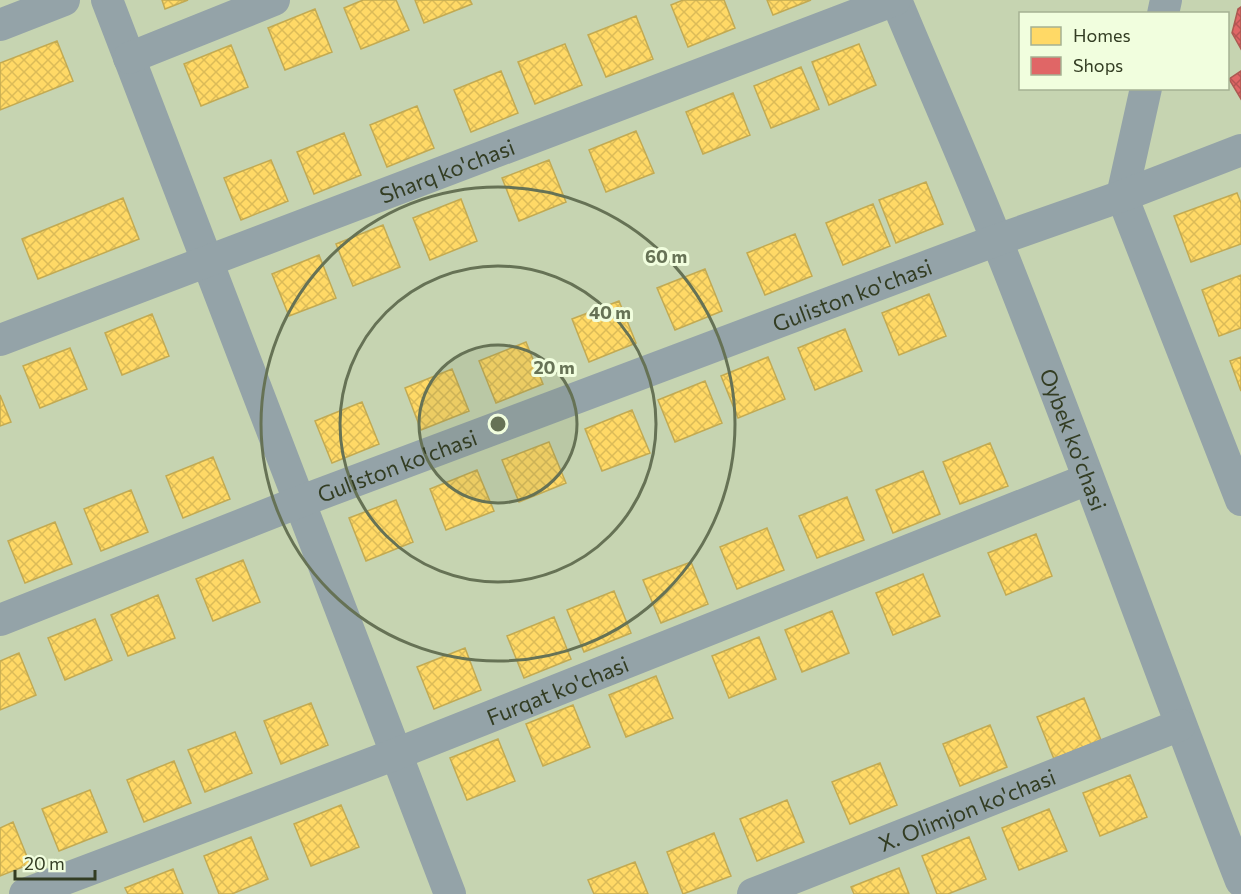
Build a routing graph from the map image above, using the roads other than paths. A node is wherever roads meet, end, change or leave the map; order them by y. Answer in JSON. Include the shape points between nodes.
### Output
{"nodes":[{"id":1,"x":64,"y":0,"type":"edge"},
{"id":2,"x":107,"y":0,"type":"edge"},
{"id":3,"x":274,"y":0,"type":"edge"},
{"id":4,"x":895,"y":0,"type":"edge"},
{"id":5,"x":0,"y":25,"type":"edge"},
{"id":6,"x":129,"y":58,"type":"junction"},
{"id":7,"x":1146,"y":90,"type":"edge"},
{"id":8,"x":1241,"y":150,"type":"edge"},
{"id":9,"x":1122,"y":196,"type":"junction"},
{"id":10,"x":997,"y":240,"type":"junction"},
{"id":11,"x":207,"y":261,"type":"junction"},
{"id":12,"x":0,"y":340,"type":"edge"},
{"id":13,"x":1088,"y":479,"type":"junction"},
{"id":14,"x":1241,"y":500,"type":"edge"},
{"id":15,"x":299,"y":502,"type":"junction"},
{"id":16,"x":0,"y":620,"type":"edge"},
{"id":17,"x":1180,"y":725,"type":"junction"},
{"id":18,"x":396,"y":754,"type":"junction"},
{"id":19,"x":1241,"y":881,"type":"edge"},
{"id":20,"x":25,"y":894,"type":"edge"},
{"id":21,"x":450,"y":894,"type":"edge"},
{"id":22,"x":753,"y":894,"type":"edge"}],
"edges":[{"from":1,"to":5,"type":"street"},
{"from":2,"to":6,"type":"street"},
{"from":3,"to":6,"type":"street"},
{"from":4,"to":10,"type":"street","name":"Oybek ko'chasi"},
{"from":4,"to":11,"type":"street","name":"Sharq ko'chasi"},
{"from":6,"to":11,"type":"street"},
{"from":7,"to":9,"type":"street"},
{"from":8,"to":9,"type":"street","name":"Guliston ko'chasi"},
{"from":9,"to":10,"type":"street","name":"Guliston ko'chasi"},
{"from":9,"to":14,"type":"street"},
{"from":10,"to":13,"type":"street","name":"Oybek ko'chasi"},
{"from":10,"to":15,"type":"street","name":"Guliston ko'chasi"},
{"from":11,"to":12,"type":"street","name":"Sharq ko'chasi"},
{"from":11,"to":15,"type":"street"},
{"from":13,"to":17,"type":"street","name":"Oybek ko'chasi"},
{"from":13,"to":18,"type":"street","name":"Furqat ko'chasi"},
{"from":15,"to":16,"type":"street","name":"Guliston ko'chasi"},
{"from":15,"to":18,"type":"street"},
{"from":17,"to":19,"type":"street","name":"Oybek ko'chasi"},
{"from":17,"to":22,"type":"street","name":"X. Olimjon ko'chasi"},
{"from":18,"to":20,"type":"street","name":"Furqat ko'chasi"},
{"from":18,"to":21,"type":"street"}]}
